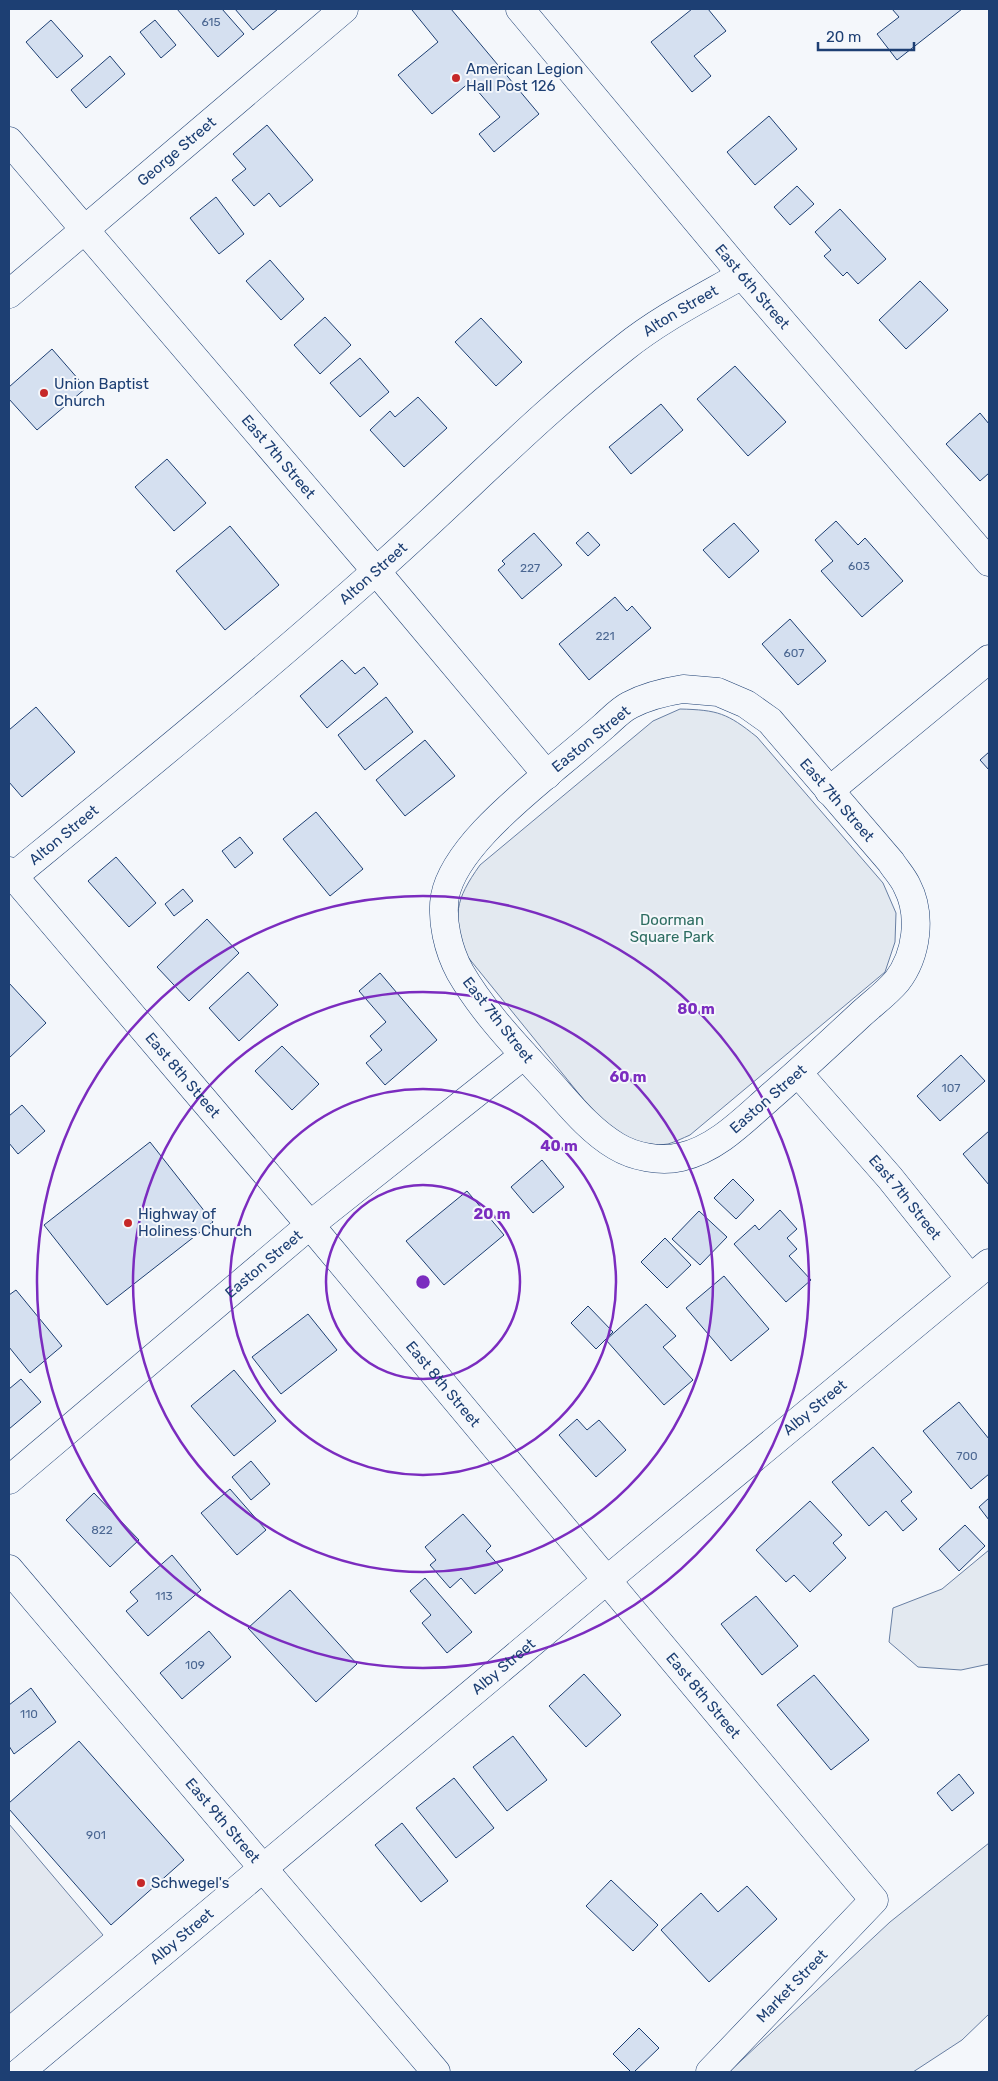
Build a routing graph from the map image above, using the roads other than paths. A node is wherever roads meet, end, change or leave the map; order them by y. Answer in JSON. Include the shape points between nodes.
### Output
{"nodes":[{"id":1,"x":344,"y":9,"type":"edge"},
{"id":2,"x":520,"y":9,"type":"edge"},
{"id":3,"x":9,"y":141,"type":"edge"},
{"id":4,"x":85,"y":231,"type":"junction"},
{"id":5,"x":742,"y":275,"type":"junction"},
{"id":6,"x":9,"y":294,"type":"edge"},
{"id":7,"x":989,"y":562,"type":"edge"},
{"id":8,"x":376,"y":571,"type":"junction"},
{"id":9,"x":989,"y":659,"type":"edge"},
{"id":10,"x":740,"y":702,"type":"joint"},
{"id":11,"x":547,"y":775,"type":"junction"},
{"id":12,"x":830,"y":791,"type":"junction"},
{"id":13,"x":468,"y":852,"type":"joint"},
{"id":14,"x":10,"y":876,"type":"edge"},
{"id":15,"x":916,"y":913,"type":"joint"},
{"id":16,"x":524,"y":1055,"type":"junction"},
{"id":17,"x":798,"y":1073,"type":"junction"},
{"id":18,"x":562,"y":1096,"type":"joint"},
{"id":19,"x":310,"y":1225,"type":"junction"},
{"id":20,"x":980,"y":1270,"type":"edge"},
{"id":21,"x":9,"y":1480,"type":"edge"},
{"id":22,"x":9,"y":1569,"type":"edge"},
{"id":23,"x":608,"y":1579,"type":"junction"},
{"id":24,"x":265,"y":1869,"type":"junction"},
{"id":25,"x":874,"y":1900,"type":"joint"},
{"id":26,"x":20,"y":2072,"type":"edge"},
{"id":27,"x":436,"y":2072,"type":"edge"},
{"id":28,"x":710,"y":2072,"type":"edge"}],
"edges":[{"from":1,"to":4,"type":"street","name":"George Street"},
{"from":2,"to":5,"type":"street","name":"East 6th Street"},
{"from":3,"to":4,"type":"street","name":"East 7th Street"},
{"from":4,"to":6,"type":"street","name":"George Street"},
{"from":4,"to":8,"type":"street","name":"East 7th Street"},
{"from":5,"to":7,"type":"street","name":"East 6th Street"},
{"from":5,"to":8,"type":"street","name":"Alton Street","via":[[665,319],[625,347],[556,404]]},
{"from":8,"to":11,"type":"street","name":"East 7th Street"},
{"from":8,"to":14,"type":"street","name":"Alton Street","via":[[224,703]]},
{"from":9,"to":12,"type":"street"},
{"from":10,"to":11,"type":"street","name":"Easton Street","via":[[718,692],[683,689],[654,694],[626,707]]},
{"from":10,"to":12,"type":"street","name":"East 7th Street","via":[[770,721]]},
{"from":11,"to":13,"type":"street","name":"Easton Street","via":[[492,825]]},
{"from":12,"to":15,"type":"street","name":"East 7th Street","via":[[891,862],[908,887]]},
{"from":13,"to":16,"type":"street","name":"East 7th Street","via":[[452,875],[445,899],[444,917],[452,954],[460,972]]},
{"from":14,"to":19,"type":"street","name":"East 8th Street"},
{"from":15,"to":17,"type":"street","name":"Easton Street","via":[[916,935],[908,962],[897,981]]},
{"from":16,"to":18,"type":"street","name":"East 7th Street"},
{"from":16,"to":19,"type":"street","name":"Easton Street"},
{"from":17,"to":18,"type":"street","name":"Easton Street","via":[[728,1134],[678,1158],[632,1154],[616,1146],[599,1134]]},
{"from":17,"to":20,"type":"street","name":"East 7th Street","via":[[890,1178]]},
{"from":19,"to":21,"type":"street","name":"Easton Street"},
{"from":19,"to":23,"type":"street","name":"East 8th Street"},
{"from":20,"to":23,"type":"street","name":"Alby Street"},
{"from":22,"to":24,"type":"street","name":"East 9th Street"},
{"from":23,"to":24,"type":"street","name":"Alby Street"},
{"from":23,"to":25,"type":"street","name":"East 8th Street"},
{"from":24,"to":26,"type":"street","name":"Alby Street"},
{"from":24,"to":27,"type":"street","name":"East 9th Street"},
{"from":25,"to":28,"type":"street","name":"Market Street"}]}
